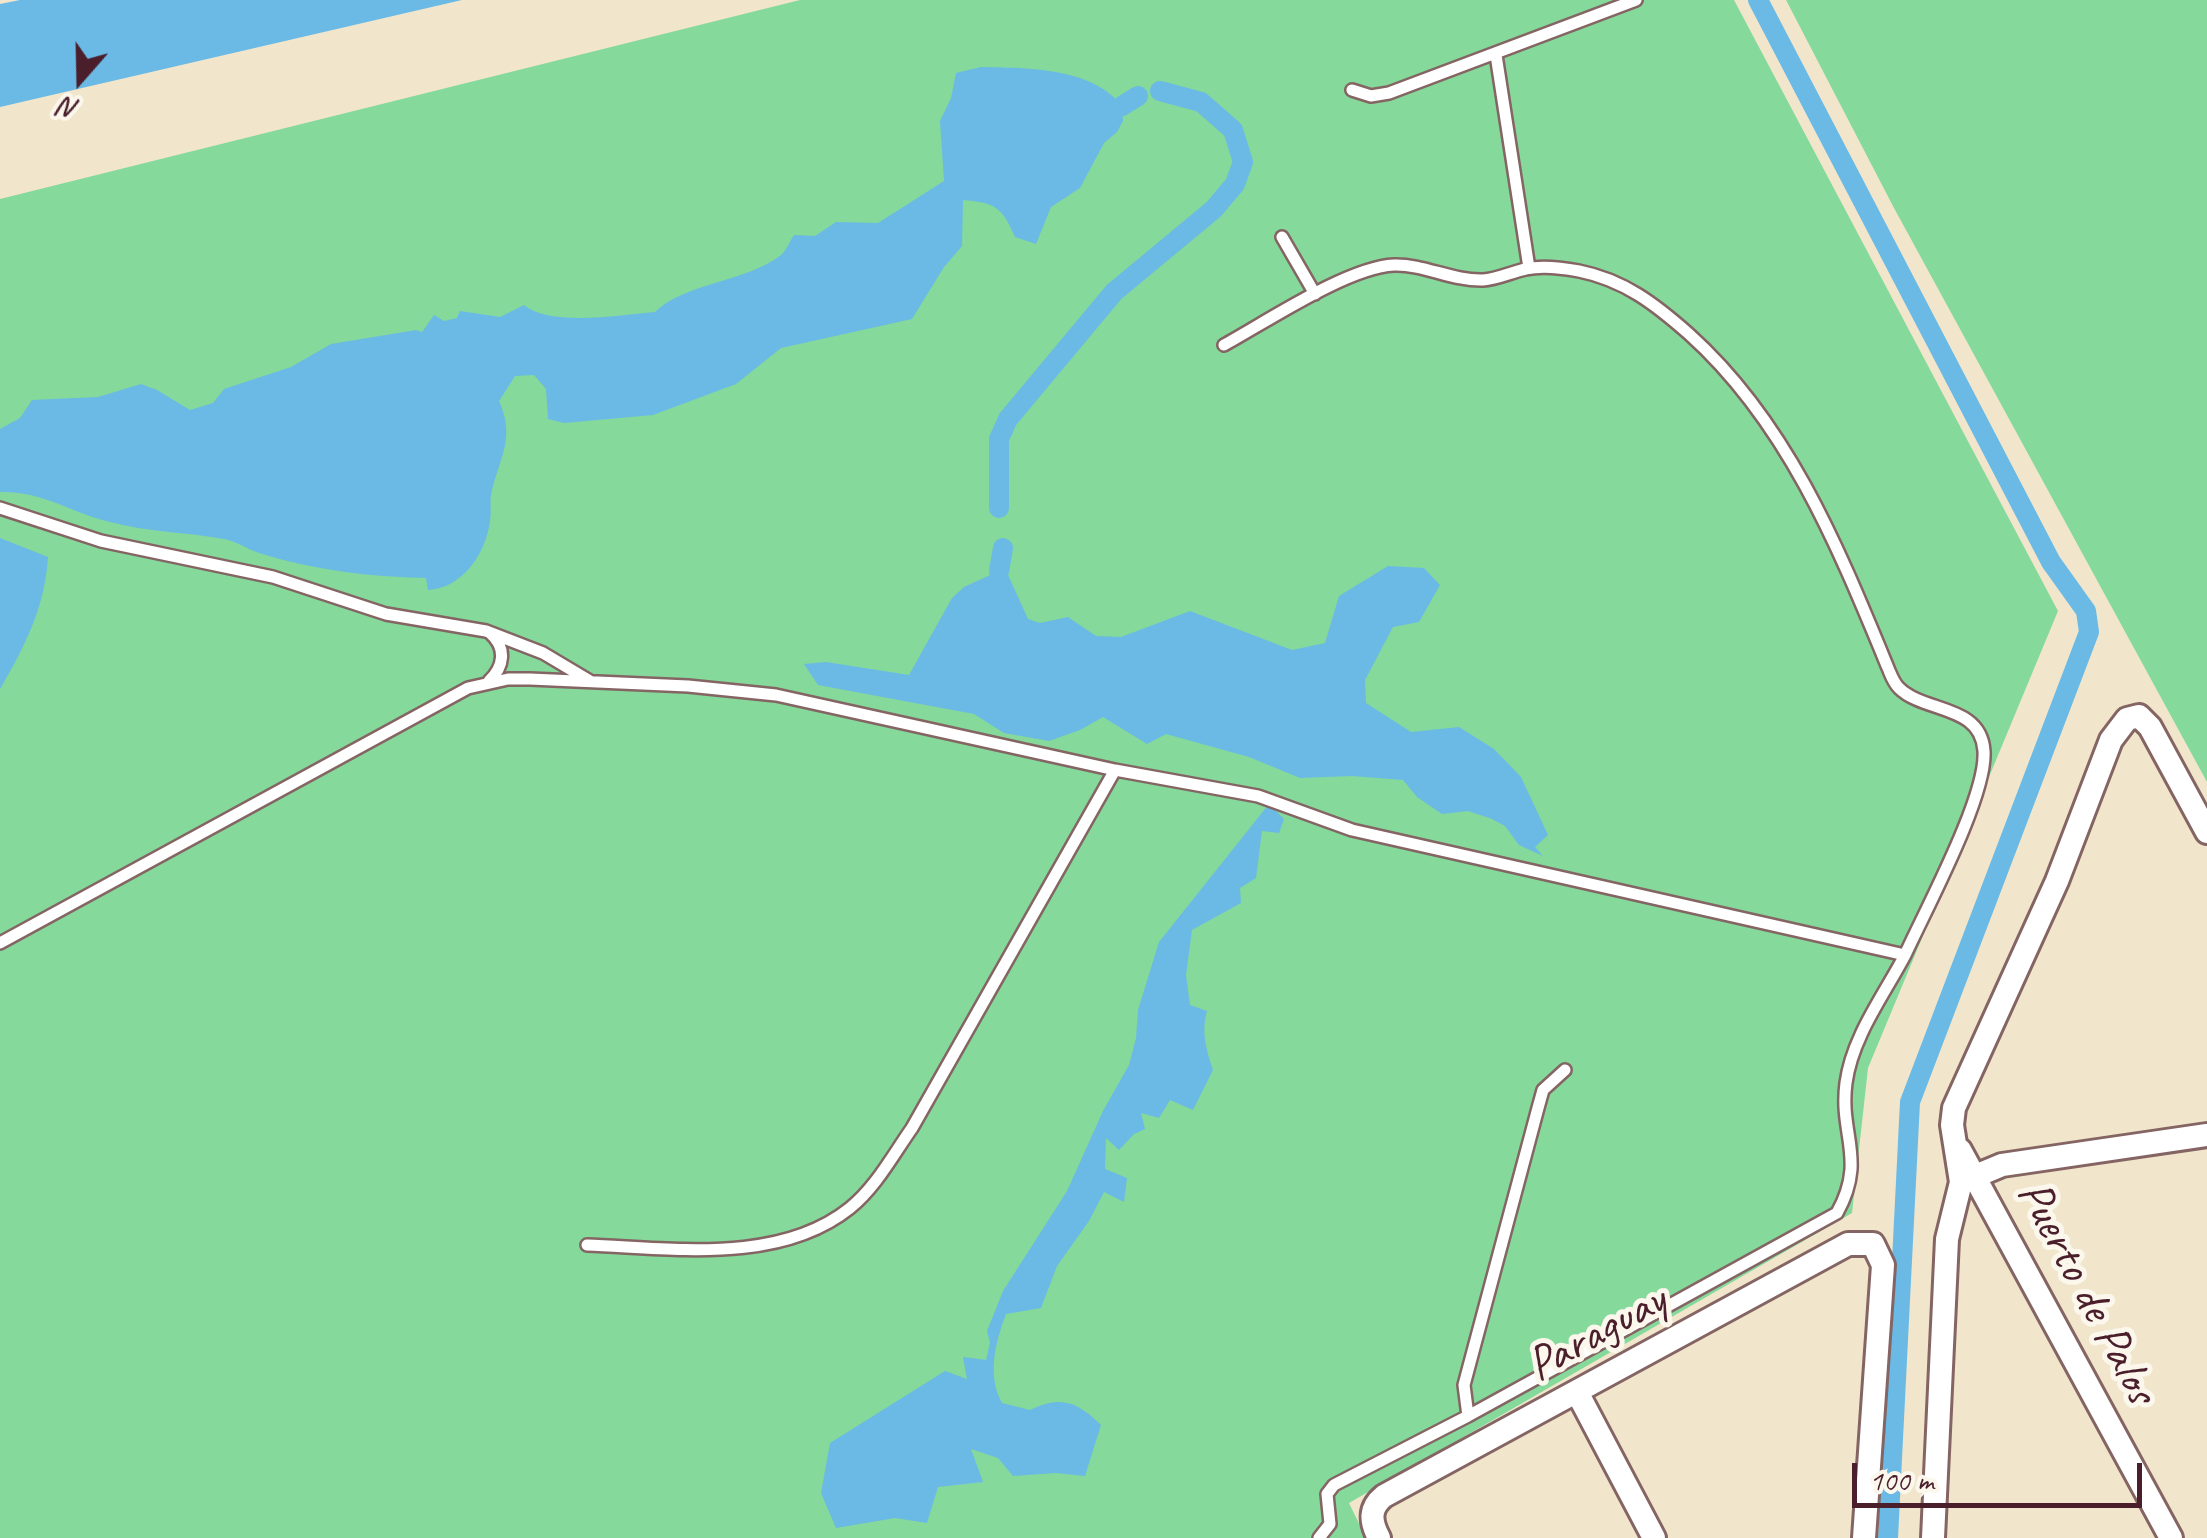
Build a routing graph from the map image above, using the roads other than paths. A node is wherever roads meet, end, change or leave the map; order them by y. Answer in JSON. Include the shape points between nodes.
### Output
{"nodes":[{"id":1,"x":1636,"y":0,"type":"edge"},
{"id":2,"x":1496,"y":55,"type":"junction"},
{"id":3,"x":1352,"y":90,"type":"dead end"},
{"id":4,"x":1282,"y":237,"type":"dead end"},
{"id":5,"x":1530,"y":268,"type":"junction"},
{"id":6,"x":1315,"y":294,"type":"junction"},
{"id":7,"x":1224,"y":346,"type":"dead end"},
{"id":8,"x":0,"y":508,"type":"edge"},
{"id":9,"x":486,"y":631,"type":"junction"},
{"id":10,"x":590,"y":680,"type":"junction"},
{"id":11,"x":488,"y":682,"type":"junction"},
{"id":12,"x":1116,"y":770,"type":"junction"},
{"id":13,"x":2207,"y":832,"type":"edge"},
{"id":14,"x":0,"y":942,"type":"edge"},
{"id":15,"x":1905,"y":955,"type":"junction"},
{"id":16,"x":1565,"y":1070,"type":"dead end"},
{"id":17,"x":2207,"y":1134,"type":"edge"},
{"id":18,"x":1968,"y":1179,"type":"junction"},
{"id":19,"x":586,"y":1245,"type":"dead end"},
{"id":20,"x":1578,"y":1394,"type":"junction"},
{"id":21,"x":1468,"y":1416,"type":"junction"},
{"id":22,"x":1319,"y":1538,"type":"edge"},
{"id":23,"x":1379,"y":1538,"type":"edge"},
{"id":24,"x":1654,"y":1538,"type":"edge"},
{"id":25,"x":1864,"y":1538,"type":"edge"},
{"id":26,"x":1933,"y":1538,"type":"edge"},
{"id":27,"x":2171,"y":1538,"type":"edge"}],
"edges":[{"from":1,"to":2,"type":"lane"},
{"from":2,"to":3,"type":"lane","via":[[1389,93]]},
{"from":2,"to":5,"type":"lane"},
{"from":4,"to":6,"type":"lane"},
{"from":5,"to":6,"type":"lane","via":[[1470,280],[1382,266]]},
{"from":5,"to":15,"type":"lane","via":[[1574,270],[1624,285],[1654,302],[1706,349],[1764,415],[1803,481],[1895,683],[1975,727],[1984,753],[1978,791]]},
{"from":6,"to":7,"type":"lane"},
{"from":8,"to":9,"type":"lane","via":[[100,540],[273,577],[386,614]]},
{"from":9,"to":10,"type":"lane"},
{"from":9,"to":11,"type":"lane","via":[[501,650],[498,673]]},
{"from":10,"to":11,"type":"lane"},
{"from":10,"to":12,"type":"lane","via":[[776,695]]},
{"from":11,"to":14,"type":"lane"},
{"from":12,"to":15,"type":"lane","via":[[1258,796],[1352,830]]},
{"from":12,"to":19,"type":"lane","via":[[912,1128],[849,1209],[764,1245]]},
{"from":13,"to":18,"type":"street","name":"Puerto de Palos","via":[[2150,727],[2139,716],[2127,719],[2111,740],[2057,881],[1954,1108],[1955,1143]]},
{"from":15,"to":21,"type":"lane","via":[[1849,1067],[1844,1105],[1852,1176],[1837,1213]]},
{"from":16,"to":21,"type":"lane","via":[[1543,1090],[1464,1385]]},
{"from":17,"to":18,"type":"street","via":[[2002,1165]]},
{"from":18,"to":26,"type":"street","via":[[1947,1239]]},
{"from":18,"to":27,"type":"street","name":"Puerto de Palos","via":[[1994,1214]]},
{"from":20,"to":23,"type":"street","name":"Paraguay","via":[[1384,1496],[1371,1514]]},
{"from":20,"to":24,"type":"street"},
{"from":20,"to":25,"type":"street","name":"Paraguay","via":[[1848,1244],[1873,1244],[1883,1265]]},
{"from":21,"to":22,"type":"lane","via":[[1334,1485],[1327,1494],[1330,1524]]}]}
